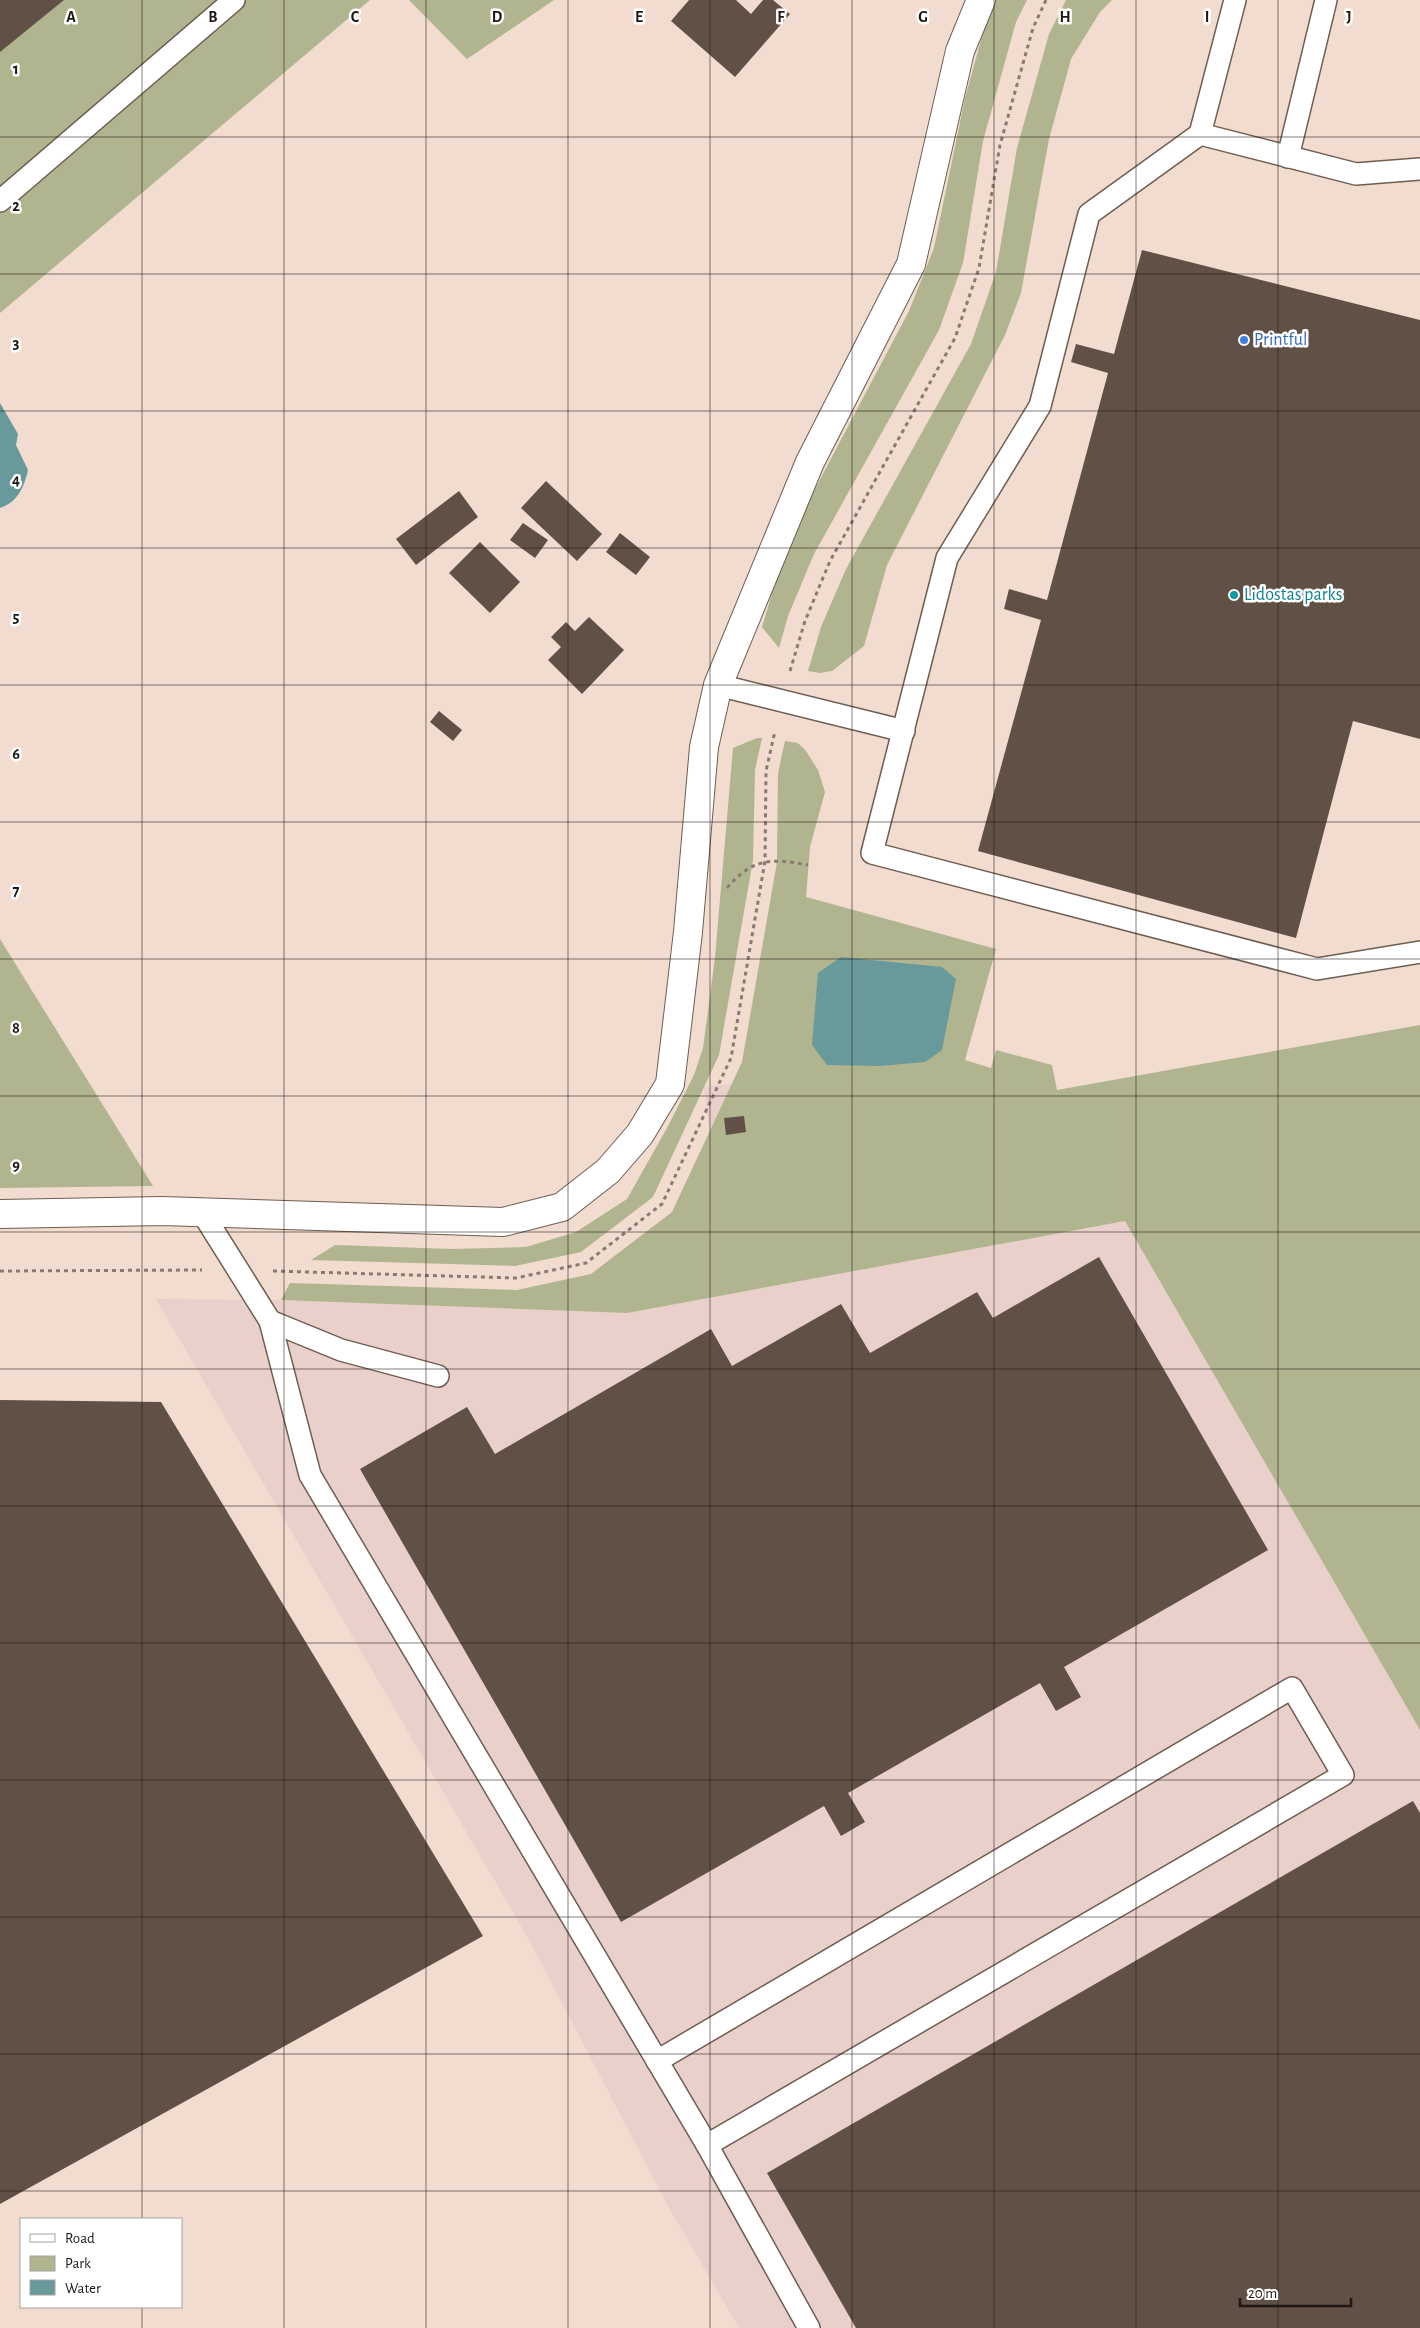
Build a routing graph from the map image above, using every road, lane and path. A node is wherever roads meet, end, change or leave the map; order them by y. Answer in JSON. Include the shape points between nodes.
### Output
{"nodes":[{"id":1,"x":234,"y":0,"type":"edge"},
{"id":2,"x":981,"y":0,"type":"edge"},
{"id":3,"x":1235,"y":0,"type":"edge"},
{"id":4,"x":1326,"y":0,"type":"edge"},
{"id":5,"x":1200,"y":134,"type":"junction"},
{"id":6,"x":1288,"y":157,"type":"junction"},
{"id":7,"x":1420,"y":169,"type":"edge"},
{"id":8,"x":0,"y":200,"type":"edge"},
{"id":9,"x":718,"y":685,"type":"junction"},
{"id":10,"x":904,"y":731,"type":"junction"},
{"id":11,"x":808,"y":865,"type":"dead end"},
{"id":12,"x":725,"y":890,"type":"dead end"},
{"id":13,"x":1420,"y":952,"type":"edge"},
{"id":14,"x":0,"y":1214,"type":"edge"},
{"id":15,"x":203,"y":1214,"type":"junction"},
{"id":16,"x":270,"y":1321,"type":"junction"},
{"id":17,"x":438,"y":1376,"type":"dead end"},
{"id":18,"x":657,"y":2060,"type":"junction"},
{"id":19,"x":707,"y":2145,"type":"junction"},
{"id":20,"x":809,"y":2328,"type":"edge"}],
"edges":[{"from":1,"to":8,"type":"lane"},
{"from":2,"to":9,"type":"street","via":[[960,51],[911,264],[810,462]]},
{"from":3,"to":5,"type":"lane"},
{"from":4,"to":6,"type":"lane"},
{"from":5,"to":6,"type":"lane"},
{"from":5,"to":10,"type":"lane","via":[[1089,214],[1040,406],[948,558]]},
{"from":6,"to":7,"type":"lane","via":[[1356,174]]},
{"from":9,"to":10,"type":"lane"},
{"from":9,"to":15,"type":"street","via":[[704,746],[688,932],[670,1084],[640,1134],[608,1170],[562,1207],[503,1222]]},
{"from":10,"to":13,"type":"lane","via":[[872,853],[1317,969]]},
{"from":11,"to":12,"type":"path","via":[[765,861],[749,867]]},
{"from":14,"to":15,"type":"street","via":[[162,1211]]},
{"from":15,"to":16,"type":"lane"},
{"from":16,"to":17,"type":"lane","via":[[341,1350]]},
{"from":16,"to":18,"type":"lane","via":[[310,1476]]},
{"from":18,"to":19,"type":"lane"},
{"from":18,"to":19,"type":"lane","via":[[1292,1688],[1343,1775]]},
{"from":19,"to":20,"type":"lane"}]}
